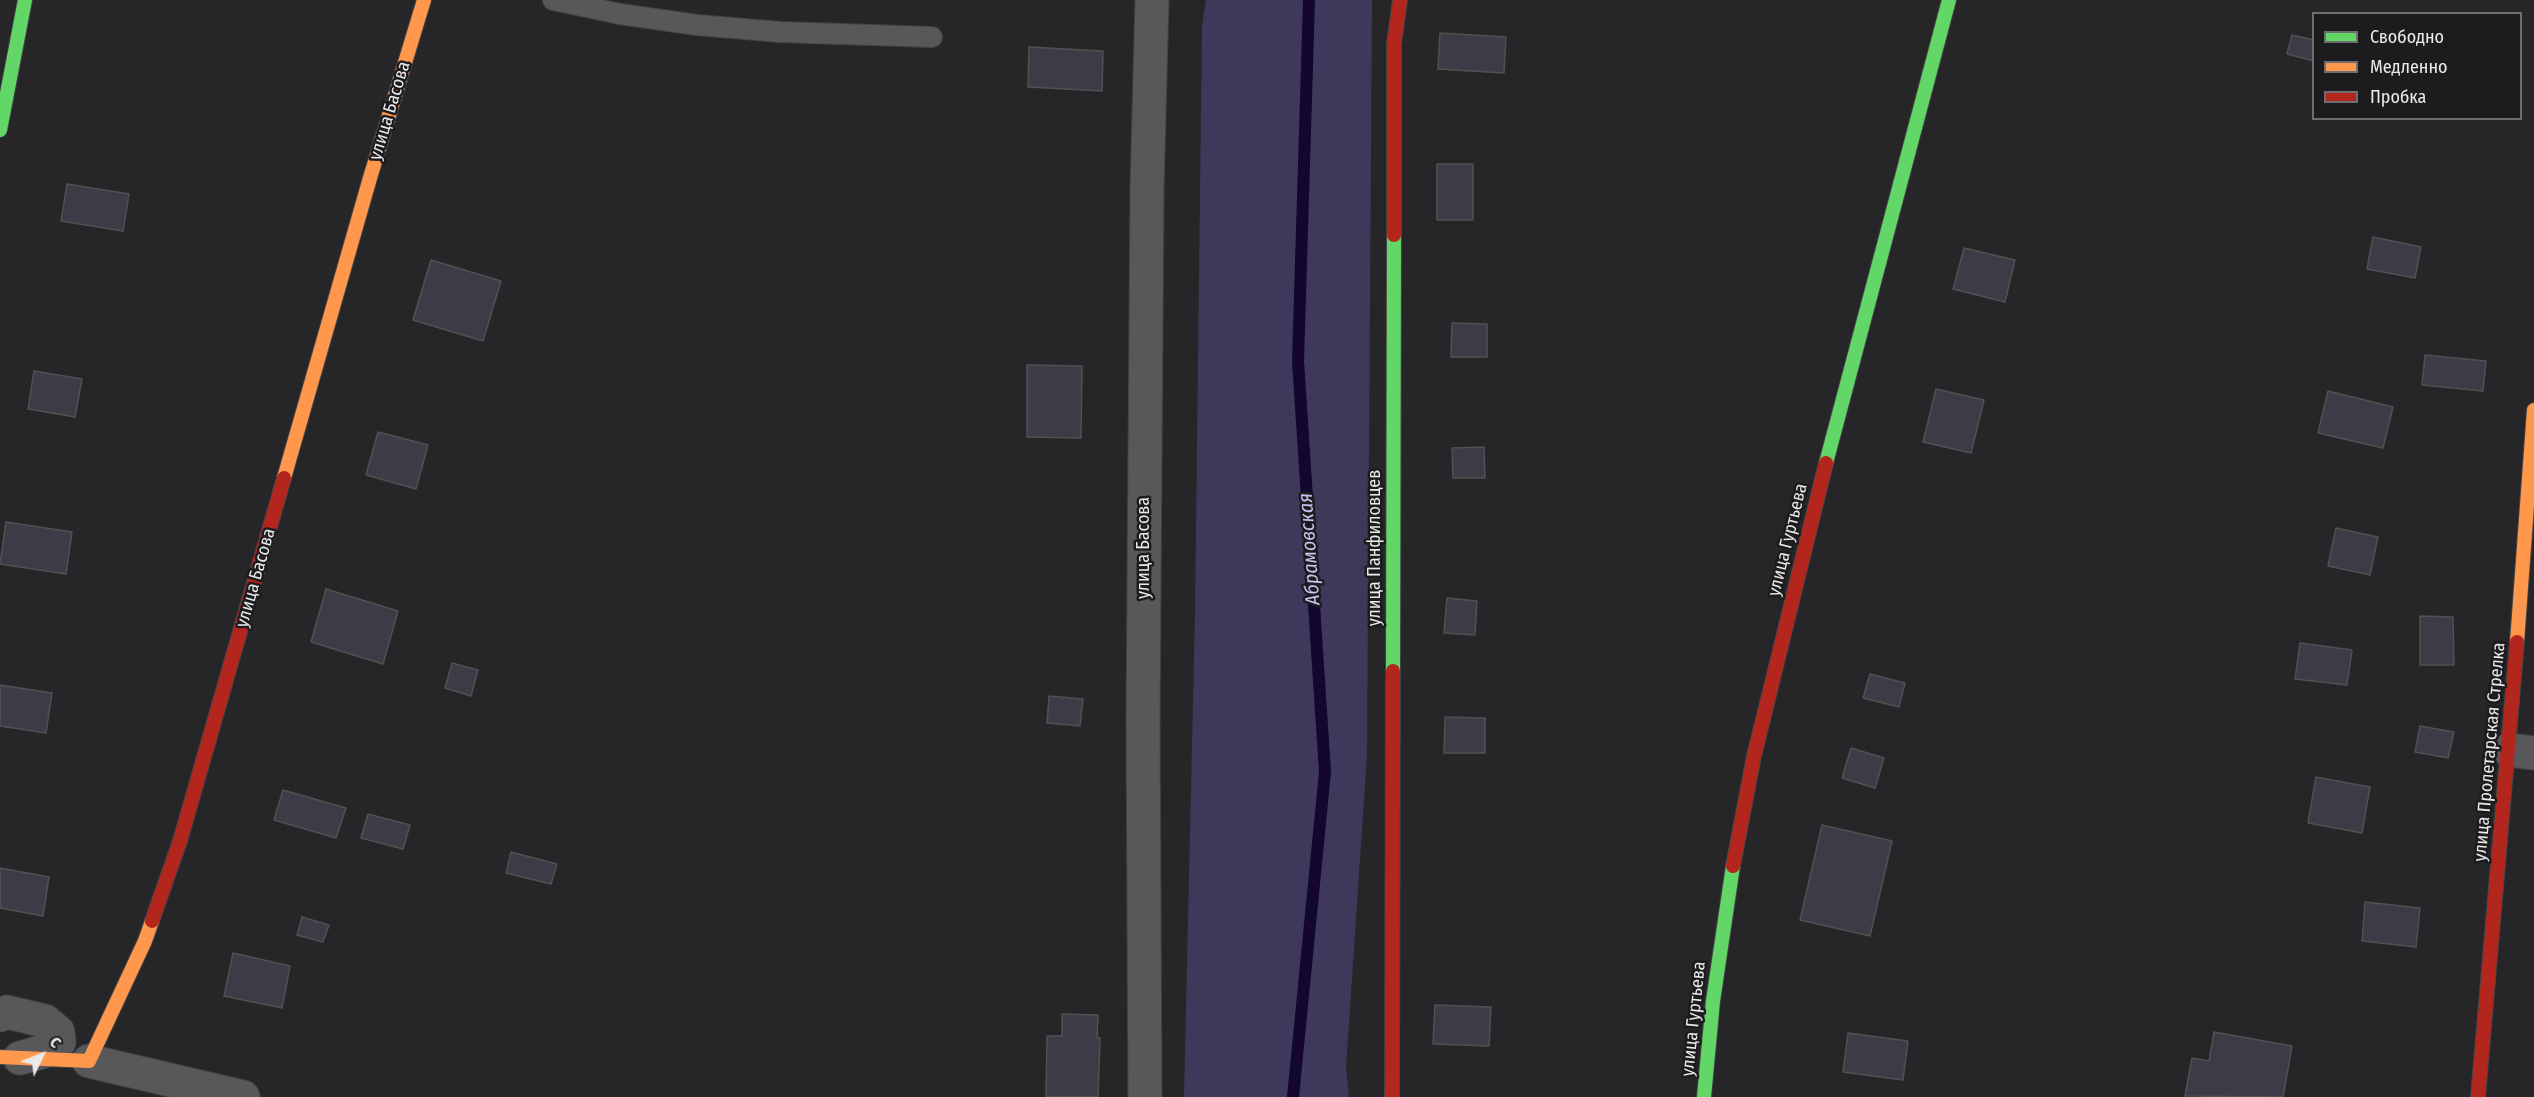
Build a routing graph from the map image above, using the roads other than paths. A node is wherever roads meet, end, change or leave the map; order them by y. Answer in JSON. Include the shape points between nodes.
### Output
{"nodes":[{"id":1,"x":25,"y":0,"type":"edge"},
{"id":2,"x":424,"y":0,"type":"edge"},
{"id":3,"x":553,"y":0,"type":"edge"},
{"id":4,"x":1152,"y":0,"type":"edge"},
{"id":5,"x":1400,"y":0,"type":"edge"},
{"id":6,"x":1949,"y":0,"type":"edge"},
{"id":7,"x":932,"y":37,"type":"dead end"},
{"id":8,"x":0,"y":130,"type":"edge"},
{"id":9,"x":2534,"y":410,"type":"edge"},
{"id":10,"x":2521,"y":751,"type":"edge"},
{"id":11,"x":0,"y":1015,"type":"edge"},
{"id":12,"x":10,"y":1058,"type":"edge"},
{"id":13,"x":89,"y":1061,"type":"junction"},
{"id":14,"x":243,"y":1097,"type":"edge"},
{"id":15,"x":1145,"y":1097,"type":"edge"},
{"id":16,"x":1392,"y":1097,"type":"edge"},
{"id":17,"x":1704,"y":1097,"type":"edge"},
{"id":18,"x":2478,"y":1097,"type":"edge"}],
"edges":[{"from":1,"to":8,"type":"street"},
{"from":2,"to":13,"type":"street","name":"улица Басова","via":[[180,841],[146,941]]},
{"from":3,"to":7,"type":"lane","via":[[697,25]]},
{"from":4,"to":15,"type":"street","name":"улица Басова","via":[[1144,626]]},
{"from":5,"to":16,"type":"street","name":"улица Панфиловцев","via":[[1394,56]]},
{"from":6,"to":17,"type":"street","name":"улица Гуртьева","via":[[1835,428],[1754,756],[1731,875]]},
{"from":9,"to":10,"type":"street","name":"улица Пролетарская Стрелка"},
{"from":10,"to":18,"type":"street","name":"улица Пролетарская Стрелка"},
{"from":11,"to":12,"type":"street","via":[[7,1012],[45,1022],[58,1032],[59,1042],[52,1049]]},
{"from":12,"to":13,"type":"street"},
{"from":13,"to":14,"type":"street"}]}
